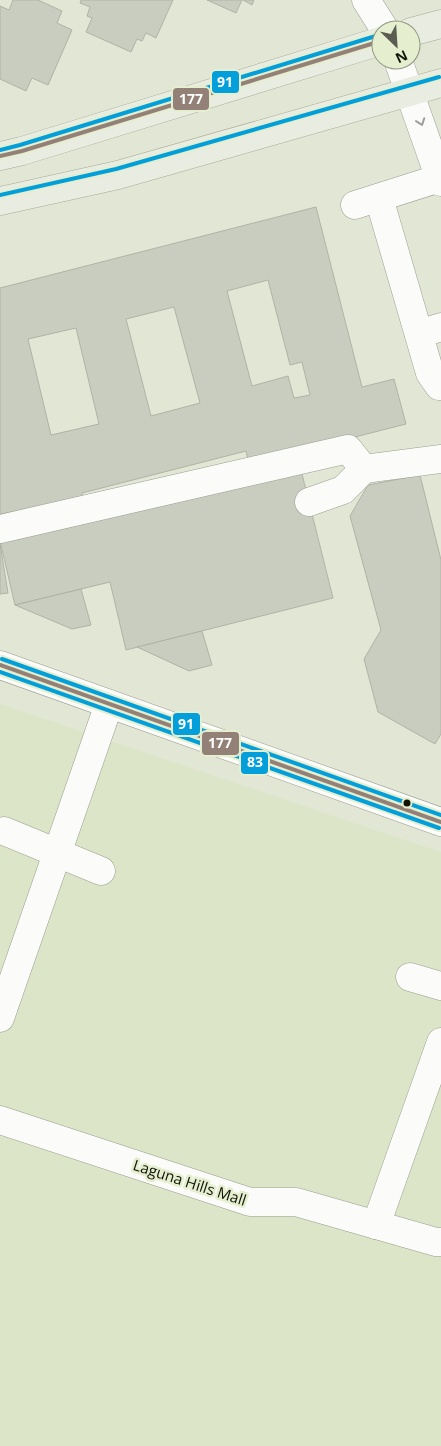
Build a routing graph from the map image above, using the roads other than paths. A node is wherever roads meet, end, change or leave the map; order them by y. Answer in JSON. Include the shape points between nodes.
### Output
{"nodes":[{"id":1,"x":366,"y":0,"type":"edge"},
{"id":2,"x":379,"y":20,"type":"edge"},
{"id":3,"x":441,"y":24,"type":"edge"},
{"id":4,"x":421,"y":29,"type":"edge"},
{"id":5,"x":371,"y":44,"type":"edge"},
{"id":6,"x":402,"y":70,"type":"edge"},
{"id":7,"x":441,"y":83,"type":"edge"},
{"id":8,"x":410,"y":92,"type":"junction"},
{"id":9,"x":0,"y":156,"type":"edge"},
{"id":10,"x":440,"y":180,"type":"edge"},
{"id":11,"x":0,"y":201,"type":"edge"},
{"id":12,"x":430,"y":331,"type":"edge"},
{"id":13,"x":441,"y":386,"type":"edge"},
{"id":14,"x":441,"y":459,"type":"edge"},
{"id":15,"x":364,"y":469,"type":"junction"},
{"id":16,"x":309,"y":502,"type":"dead end"},
{"id":17,"x":0,"y":528,"type":"edge"},
{"id":18,"x":0,"y":665,"type":"edge"},
{"id":19,"x":109,"y":704,"type":"junction"},
{"id":20,"x":441,"y":822,"type":"edge"},
{"id":21,"x":4,"y":831,"type":"dead end"},
{"id":22,"x":57,"y":852,"type":"junction"},
{"id":23,"x":101,"y":870,"type":"dead end"},
{"id":24,"x":410,"y":977,"type":"dead end"},
{"id":25,"x":441,"y":986,"type":"edge"},
{"id":26,"x":0,"y":1018,"type":"edge"},
{"id":27,"x":441,"y":1042,"type":"edge"},
{"id":28,"x":0,"y":1120,"type":"edge"},
{"id":29,"x":376,"y":1225,"type":"junction"},
{"id":30,"x":441,"y":1242,"type":"edge"}],
"edges":[{"from":1,"to":2,"type":"street"},
{"from":3,"to":4,"type":"main road"},
{"from":5,"to":9,"type":"main road"},
{"from":6,"to":8,"type":"street"},
{"from":7,"to":8,"type":"main road"},
{"from":8,"to":10,"type":"street","one_way":true},
{"from":8,"to":11,"type":"main road","via":[[118,175]]},
{"from":10,"to":12,"type":"street","via":[[367,202]]},
{"from":12,"to":13,"type":"street","via":[[430,374]]},
{"from":14,"to":15,"type":"street"},
{"from":15,"to":16,"type":"street","via":[[343,490]]},
{"from":15,"to":17,"type":"street","via":[[348,449]]},
{"from":18,"to":19,"type":"street"},
{"from":19,"to":20,"type":"street"},
{"from":19,"to":22,"type":"street"},
{"from":21,"to":22,"type":"street"},
{"from":22,"to":23,"type":"street"},
{"from":22,"to":26,"type":"street"},
{"from":24,"to":25,"type":"street"},
{"from":27,"to":29,"type":"street"},
{"from":28,"to":29,"type":"street","name":"Laguna Hills Mall","via":[[250,1202],[296,1202]]},
{"from":29,"to":30,"type":"street","name":"Laguna Hills Mall"}]}
